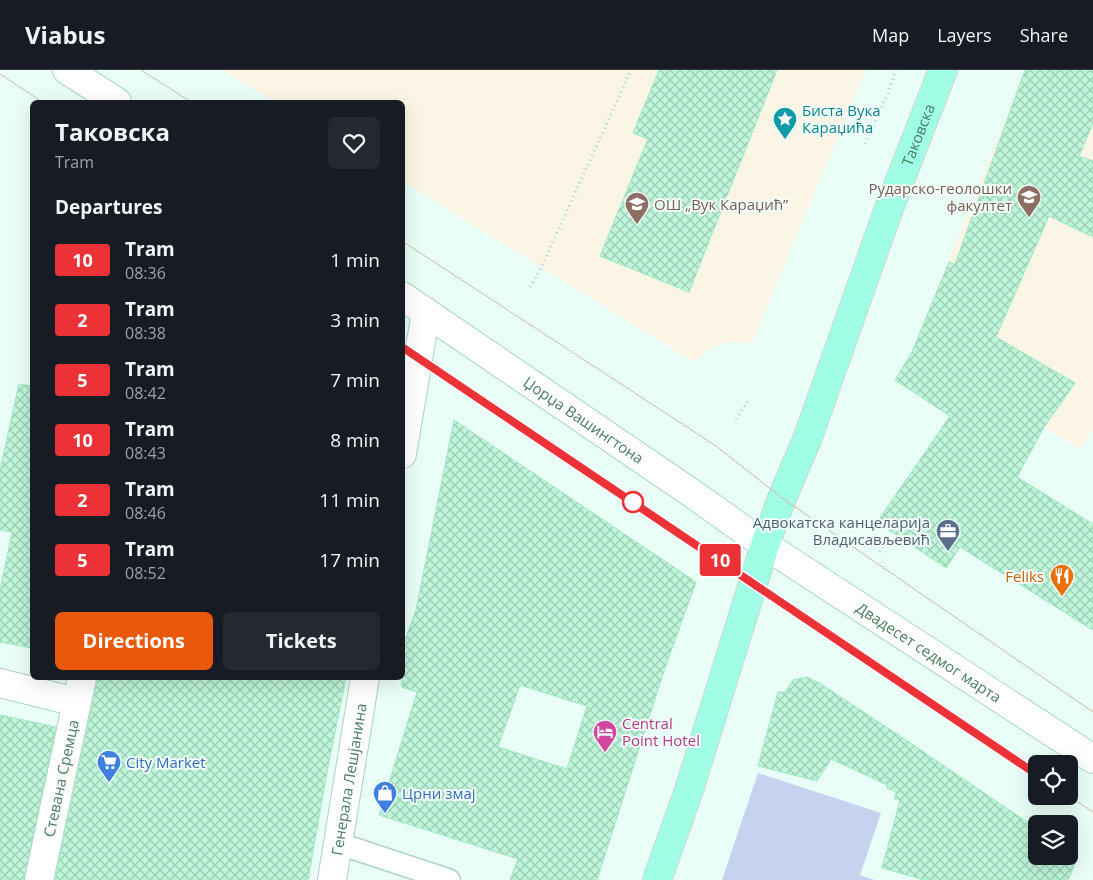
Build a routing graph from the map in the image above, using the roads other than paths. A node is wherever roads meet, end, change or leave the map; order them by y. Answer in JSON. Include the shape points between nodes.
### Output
{"nodes":[{"id":1,"x":67,"y":70,"type":"edge"},
{"id":2,"x":943,"y":70,"type":"edge"},
{"id":3,"x":114,"y":100,"type":"edge"},
{"id":4,"x":405,"y":298,"type":"edge"},
{"id":5,"x":426,"y":312,"type":"junction"},
{"id":6,"x":405,"y":436,"type":"edge"},
{"id":7,"x":765,"y":545,"type":"junction"},
{"id":8,"x":365,"y":680,"type":"edge"},
{"id":9,"x":0,"y":683,"type":"edge"},
{"id":10,"x":79,"y":690,"type":"edge"},
{"id":11,"x":1093,"y":759,"type":"edge"},
{"id":12,"x":338,"y":843,"type":"junction"},
{"id":13,"x":39,"y":880,"type":"edge"},
{"id":14,"x":332,"y":880,"type":"edge"},
{"id":15,"x":449,"y":880,"type":"edge"},
{"id":16,"x":657,"y":880,"type":"edge"}],
"edges":[{"from":1,"to":3,"type":"main road"},
{"from":2,"to":7,"type":"main road","name":"Таковска"},
{"from":4,"to":5,"type":"main road","name":"Џорџа Вашингтона"},
{"from":5,"to":6,"type":"main road"},
{"from":5,"to":7,"type":"main road","name":"Џорџа Вашингтона"},
{"from":7,"to":11,"type":"main road","name":"Двадесет седмог марта"},
{"from":7,"to":16,"type":"main road","name":"Таковска","via":[[689,790]]},
{"from":8,"to":12,"type":"main road","name":"Генерала Лешјанина"},
{"from":9,"to":10,"type":"main road"},
{"from":10,"to":13,"type":"main road","name":"Стевана Сремца"},
{"from":12,"to":14,"type":"main road","name":"Генерала Лешјанина"},
{"from":12,"to":15,"type":"lane"}]}
